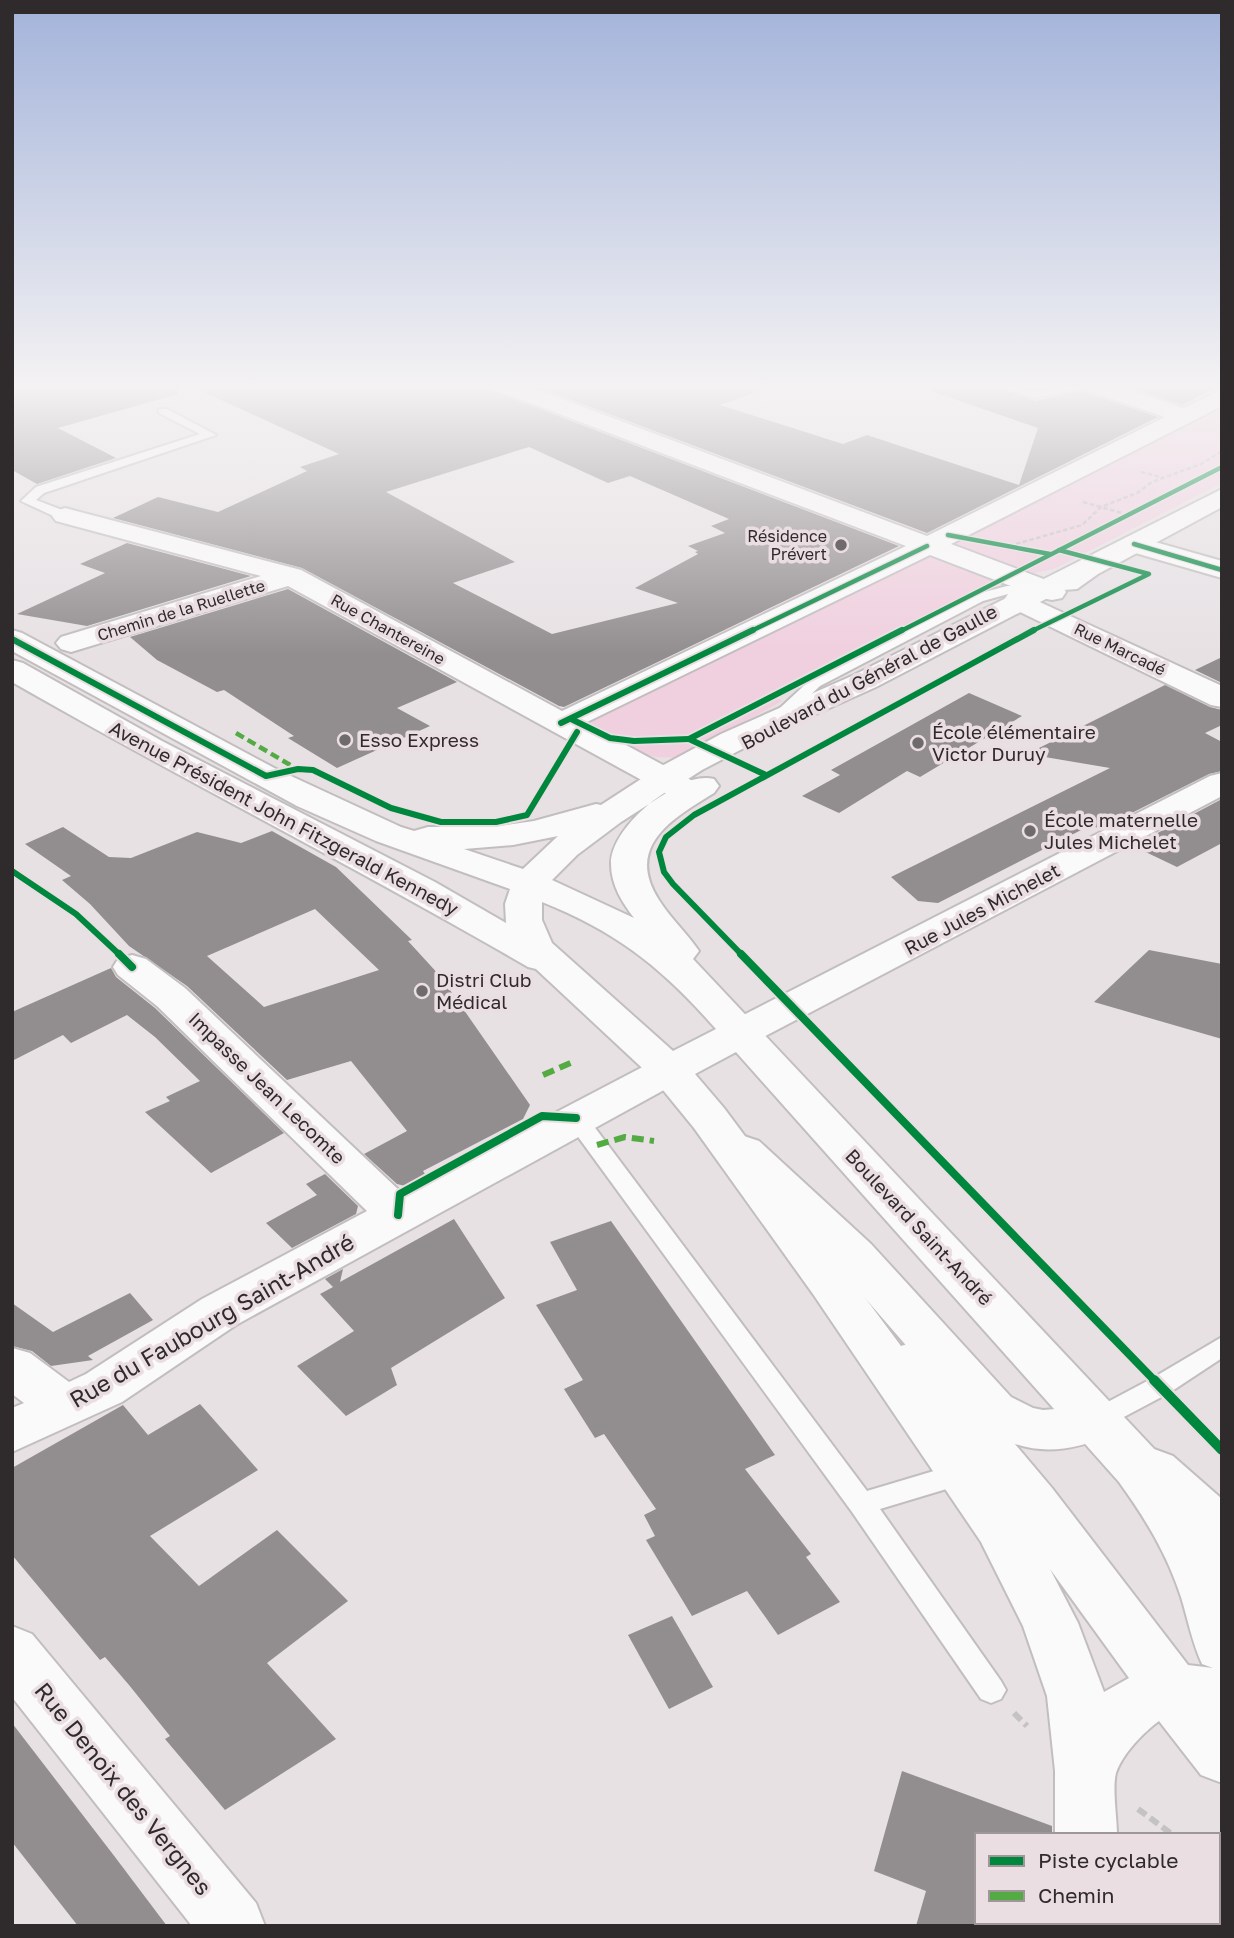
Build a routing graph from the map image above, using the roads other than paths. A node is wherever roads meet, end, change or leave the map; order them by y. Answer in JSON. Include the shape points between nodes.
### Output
{"nodes":[{"id":1,"x":88,"y":474,"type":"edge"},
{"id":2,"x":739,"y":474,"type":"edge"},
{"id":3,"x":1069,"y":474,"type":"edge"},
{"id":4,"x":1222,"y":498,"type":"edge"},
{"id":5,"x":65,"y":516,"type":"joint"},
{"id":6,"x":1134,"y":544,"type":"junction"},
{"id":7,"x":927,"y":546,"type":"junction"},
{"id":8,"x":1222,"y":570,"type":"edge"},
{"id":9,"x":291,"y":576,"type":"junction"},
{"id":10,"x":1030,"y":592,"type":"junction"},
{"id":11,"x":12,"y":639,"type":"edge"},
{"id":12,"x":71,"y":643,"type":"dead end"},
{"id":13,"x":19,"y":675,"type":"edge"},
{"id":14,"x":1222,"y":698,"type":"edge"},
{"id":15,"x":561,"y":723,"type":"junction"},
{"id":16,"x":1222,"y":783,"type":"edge"},
{"id":17,"x":677,"y":786,"type":"junction"},
{"id":18,"x":625,"y":805,"type":"junction"},
{"id":19,"x":381,"y":832,"type":"junction"},
{"id":20,"x":530,"y":885,"type":"junction"},
{"id":21,"x":132,"y":967,"type":"dead end"},
{"id":22,"x":555,"y":967,"type":"junction"},
{"id":23,"x":709,"y":997,"type":"junction"},
{"id":24,"x":740,"y":1033,"type":"junction"},
{"id":25,"x":669,"y":1070,"type":"junction"},
{"id":26,"x":576,"y":1118,"type":"junction"},
{"id":27,"x":709,"y":1118,"type":"junction"},
{"id":28,"x":398,"y":1214,"type":"junction"},
{"id":29,"x":830,"y":1282,"type":"junction"},
{"id":30,"x":1222,"y":1346,"type":"edge"},
{"id":31,"x":12,"y":1367,"type":"edge"},
{"id":32,"x":65,"y":1406,"type":"junction"},
{"id":33,"x":1096,"y":1420,"type":"junction"},
{"id":34,"x":12,"y":1431,"type":"edge"},
{"id":35,"x":964,"y":1473,"type":"junction"},
{"id":36,"x":861,"y":1504,"type":"junction"},
{"id":37,"x":1222,"y":1533,"type":"edge"},
{"id":38,"x":1222,"y":1646,"type":"edge"},
{"id":39,"x":12,"y":1653,"type":"edge"},
{"id":40,"x":991,"y":1690,"type":"dead end"},
{"id":41,"x":1196,"y":1693,"type":"edge"},
{"id":42,"x":1222,"y":1755,"type":"edge"},
{"id":43,"x":1085,"y":1771,"type":"junction"},
{"id":44,"x":1086,"y":1833,"type":"edge"},
{"id":45,"x":233,"y":1926,"type":"edge"}],
"edges":[{"from":1,"to":5,"type":"lane","via":[[40,490],[27,501]]},
{"from":2,"to":7,"type":"street","name":"Rue Marcadé"},
{"from":3,"to":7,"type":"street"},
{"from":4,"to":6,"type":"street","name":"Boulevard du Général de Gaulle"},
{"from":5,"to":9,"type":"street","name":"Rue Chantereine"},
{"from":6,"to":8,"type":"street"},
{"from":6,"to":10,"type":"street","name":"Boulevard du Général de Gaulle"},
{"from":7,"to":10,"type":"street","name":"Rue Marcadé"},
{"from":7,"to":15,"type":"street"},
{"from":9,"to":12,"type":"street","name":"Chemin de la Ruellette"},
{"from":9,"to":15,"type":"street","name":"Rue Chantereine"},
{"from":10,"to":14,"type":"street","name":"Rue Marcadé"},
{"from":10,"to":17,"type":"street","via":[[866,681],[727,744]]},
{"from":10,"to":17,"type":"street","name":"Boulevard du Général de Gaulle","via":[[972,641]]},
{"from":11,"to":19,"type":"street","name":"Avenue Président John Fitzgerald Kennedy"},
{"from":13,"to":22,"type":"street","name":"Avenue Président John Fitzgerald Kennedy","via":[[422,890]]},
{"from":15,"to":17,"type":"street","name":"Rue Chantereine"},
{"from":16,"to":24,"type":"street","name":"Rue Jules Michelet"},
{"from":17,"to":18,"type":"street"},
{"from":17,"to":23,"type":"street","name":"Boulevard du Général de Gaulle","via":[[640,833],[627,857],[628,870],[640,900]]},
{"from":18,"to":19,"type":"street","via":[[501,838],[446,839]]},
{"from":18,"to":20,"type":"street","via":[[564,850]]},
{"from":19,"to":20,"type":"street","name":"Avenue Président John Fitzgerald Kennedy"},
{"from":20,"to":22,"type":"street","via":[[524,899],[524,927]]},
{"from":20,"to":23,"type":"street","name":"Boulevard Saint-André","via":[[643,938]]},
{"from":21,"to":28,"type":"street","name":"Impasse Jean Lecomte","via":[[180,1006]]},
{"from":22,"to":25,"type":"street"},
{"from":23,"to":24,"type":"street","name":"Boulevard Saint-André"},
{"from":24,"to":25,"type":"street","name":"Rue Jules Michelet"},
{"from":24,"to":33,"type":"street","name":"Boulevard Saint-André"},
{"from":25,"to":26,"type":"street","name":"Rue du Faubourg Saint-André"},
{"from":25,"to":27,"type":"street"},
{"from":26,"to":28,"type":"street","name":"Rue du Faubourg Saint-André"},
{"from":26,"to":36,"type":"lane"},
{"from":27,"to":29,"type":"street"},
{"from":27,"to":33,"type":"street","via":[[855,1256],[993,1411],[1032,1430],[1052,1432],[1074,1430]]},
{"from":28,"to":32,"type":"street","name":"Rue du Faubourg Saint-André","via":[[219,1312],[128,1374]]},
{"from":29,"to":35,"type":"street"},
{"from":29,"to":41,"type":"street","via":[[956,1412],[1095,1583]]},
{"from":30,"to":33,"type":"lane"},
{"from":31,"to":32,"type":"street"},
{"from":32,"to":34,"type":"street","name":"Rue du Faubourg Saint-André"},
{"from":33,"to":37,"type":"street"},
{"from":33,"to":38,"type":"street","name":"Boulevard Saint-André","via":[[1138,1467],[1177,1523],[1210,1598]]},
{"from":35,"to":36,"type":"lane"},
{"from":35,"to":43,"type":"street","via":[[1019,1559],[1050,1623],[1076,1696]]},
{"from":36,"to":40,"type":"lane"},
{"from":39,"to":45,"type":"street","name":"Rue Denoix des Vergnes"},
{"from":41,"to":42,"type":"street"},
{"from":41,"to":43,"type":"street","via":[[1135,1702],[1102,1737]]},
{"from":43,"to":44,"type":"street"}]}
